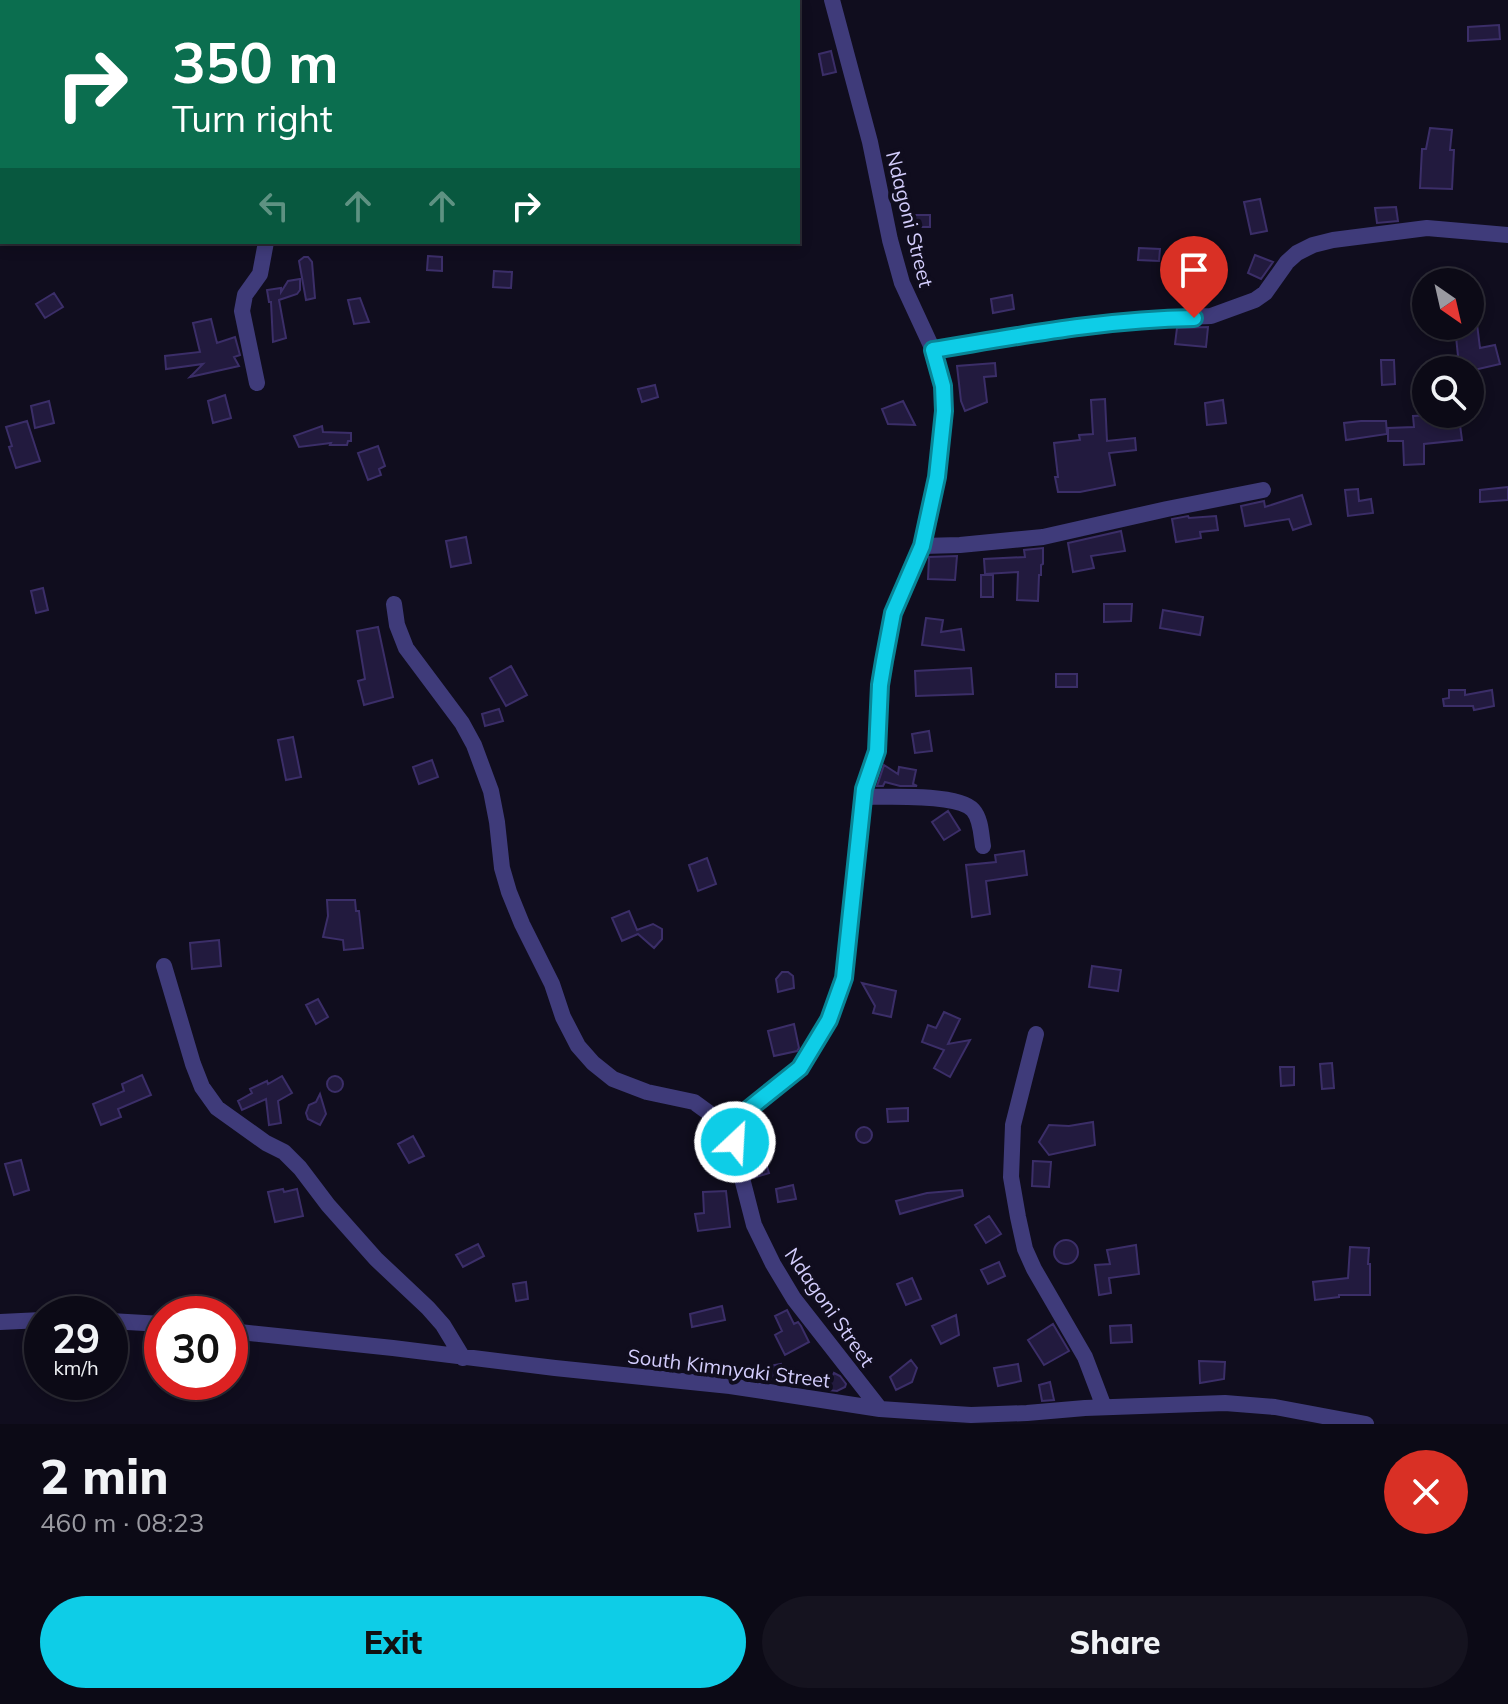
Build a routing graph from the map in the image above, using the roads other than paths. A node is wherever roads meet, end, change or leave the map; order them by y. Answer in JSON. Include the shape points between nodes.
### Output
{"nodes":[{"id":1,"x":832,"y":0,"type":"edge"},
{"id":2,"x":1508,"y":235,"type":"edge"},
{"id":3,"x":266,"y":244,"type":"edge"},
{"id":4,"x":933,"y":350,"type":"junction"},
{"id":5,"x":257,"y":383,"type":"dead end"},
{"id":6,"x":1263,"y":490,"type":"dead end"},
{"id":7,"x":922,"y":546,"type":"junction"},
{"id":8,"x":394,"y":604,"type":"dead end"},
{"id":9,"x":863,"y":797,"type":"junction"},
{"id":10,"x":983,"y":846,"type":"dead end"},
{"id":11,"x":164,"y":966,"type":"dead end"},
{"id":12,"x":1036,"y":1034,"type":"dead end"},
{"id":13,"x":735,"y":1132,"type":"junction"},
{"id":14,"x":24,"y":1321,"type":"edge"},
{"id":15,"x":0,"y":1322,"type":"edge"},
{"id":16,"x":248,"y":1333,"type":"edge"},
{"id":17,"x":463,"y":1358,"type":"junction"},
{"id":18,"x":1104,"y":1407,"type":"junction"},
{"id":19,"x":880,"y":1409,"type":"junction"},
{"id":20,"x":1366,"y":1424,"type":"edge"}],
"edges":[{"from":1,"to":4,"type":"street","name":"Ndagoni Street","via":[[902,283]]},
{"from":2,"to":4,"type":"street","via":[[1427,228],[1333,240],[1297,253],[1255,300],[1211,316],[1083,326]]},
{"from":3,"to":5,"type":"street","via":[[260,274],[245,295],[242,311]]},
{"from":4,"to":7,"type":"street","name":"Ndagoni Street","via":[[944,411]]},
{"from":6,"to":7,"type":"street","via":[[1043,537]]},
{"from":7,"to":9,"type":"street","name":"Ndagoni Street","via":[[893,613],[880,685],[877,751]]},
{"from":8,"to":13,"type":"street","via":[[406,648],[474,745],[491,791],[509,892],[578,1046],[613,1079],[694,1102]]},
{"from":9,"to":10,"type":"street","via":[[966,804],[979,821]]},
{"from":9,"to":13,"type":"street","name":"Ndagoni Street","via":[[844,978],[829,1020],[800,1068],[750,1108]]},
{"from":11,"to":17,"type":"street","via":[[193,1064],[217,1108],[300,1168],[376,1259],[443,1325]]},
{"from":12,"to":18,"type":"street","via":[[1013,1125],[1011,1177],[1018,1217],[1034,1269],[1085,1357]]},
{"from":13,"to":19,"type":"street","name":"Ndagoni Street","via":[[754,1225],[773,1264]]},
{"from":14,"to":15,"type":"street"},
{"from":16,"to":17,"type":"street","name":"South Kimnyaki Street"},
{"from":17,"to":19,"type":"street","name":"South Kimnyaki Street","via":[[730,1386]]},
{"from":18,"to":19,"type":"street","name":"South Kimnyaki Street","via":[[971,1415]]},
{"from":18,"to":20,"type":"street","name":"South Kimnyaki Street","via":[[1225,1403]]}]}
